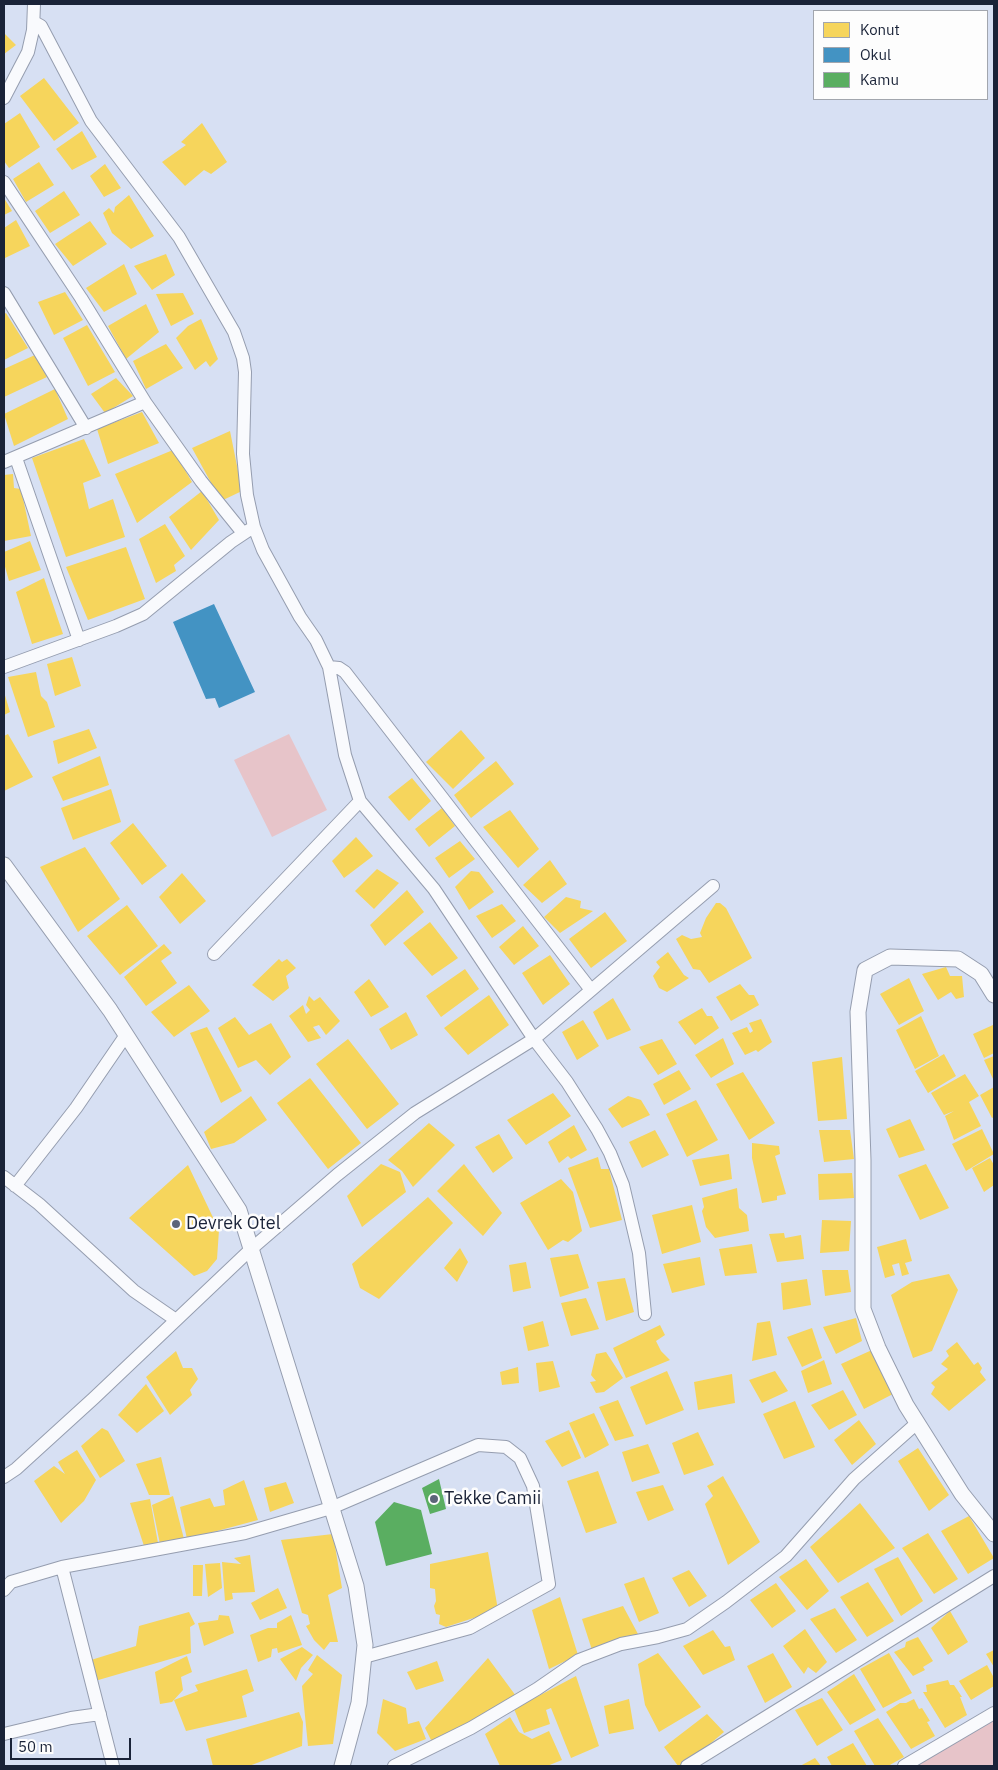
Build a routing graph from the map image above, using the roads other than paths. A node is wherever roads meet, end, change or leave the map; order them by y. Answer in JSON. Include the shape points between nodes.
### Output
{"nodes":[{"id":1,"x":34,"y":4,"type":"edge"},
{"id":2,"x":34,"y":22,"type":"junction"},
{"id":3,"x":5,"y":94,"type":"edge"},
{"id":4,"x":4,"y":182,"type":"edge"},
{"id":5,"x":6,"y":300,"type":"edge"},
{"id":6,"x":145,"y":402,"type":"junction"},
{"id":7,"x":86,"y":428,"type":"junction"},
{"id":8,"x":10,"y":460,"type":"edge"},
{"id":9,"x":254,"y":527,"type":"junction"},
{"id":10,"x":243,"y":534,"type":"junction"},
{"id":11,"x":79,"y":640,"type":"junction"},
{"id":12,"x":4,"y":667,"type":"edge"},
{"id":13,"x":329,"y":667,"type":"junction"},
{"id":14,"x":360,"y":801,"type":"junction"},
{"id":15,"x":4,"y":865,"type":"edge"},
{"id":16,"x":713,"y":886,"type":"dead end"},
{"id":17,"x":214,"y":954,"type":"dead end"},
{"id":18,"x":591,"y":990,"type":"junction"},
{"id":19,"x":994,"y":995,"type":"edge"},
{"id":20,"x":126,"y":1035,"type":"junction"},
{"id":21,"x":534,"y":1039,"type":"junction"},
{"id":22,"x":4,"y":1177,"type":"edge"},
{"id":23,"x":15,"y":1186,"type":"junction"},
{"id":24,"x":250,"y":1250,"type":"junction"},
{"id":25,"x":645,"y":1314,"type":"dead end"},
{"id":26,"x":176,"y":1320,"type":"junction"},
{"id":27,"x":917,"y":1423,"type":"junction"},
{"id":28,"x":4,"y":1477,"type":"edge"},
{"id":29,"x":331,"y":1508,"type":"junction"},
{"id":30,"x":994,"y":1534,"type":"edge"},
{"id":31,"x":62,"y":1566,"type":"junction"},
{"id":32,"x":994,"y":1576,"type":"edge"},
{"id":33,"x":4,"y":1590,"type":"edge"},
{"id":34,"x":364,"y":1658,"type":"junction"},
{"id":35,"x":994,"y":1713,"type":"edge"},
{"id":36,"x":100,"y":1714,"type":"junction"},
{"id":37,"x":4,"y":1734,"type":"edge"},
{"id":38,"x":113,"y":1766,"type":"edge"},
{"id":39,"x":342,"y":1766,"type":"edge"},
{"id":40,"x":394,"y":1766,"type":"edge"},
{"id":41,"x":687,"y":1766,"type":"edge"},
{"id":42,"x":904,"y":1766,"type":"edge"}],
"edges":[{"from":1,"to":2,"type":"street"},
{"from":2,"to":3,"type":"street","via":[[28,52]]},
{"from":2,"to":9,"type":"street","via":[[41,26],[91,121],[179,237],[240,345],[245,372],[243,454]]},
{"from":4,"to":6,"type":"street"},
{"from":5,"to":7,"type":"street"},
{"from":6,"to":7,"type":"street"},
{"from":6,"to":10,"type":"street"},
{"from":7,"to":8,"type":"street"},
{"from":8,"to":11,"type":"street"},
{"from":9,"to":10,"type":"street"},
{"from":9,"to":13,"type":"street","via":[[262,550]]},
{"from":10,"to":11,"type":"street","via":[[143,614]]},
{"from":11,"to":12,"type":"street"},
{"from":13,"to":14,"type":"street","via":[[345,755]]},
{"from":13,"to":18,"type":"street","via":[[345,672]]},
{"from":14,"to":17,"type":"street"},
{"from":14,"to":21,"type":"street","via":[[434,889]]},
{"from":15,"to":20,"type":"street"},
{"from":16,"to":18,"type":"street"},
{"from":18,"to":21,"type":"street"},
{"from":19,"to":27,"type":"street","via":[[981,974],[958,959],[890,957],[865,970],[858,1012],[863,1160],[862,1310]]},
{"from":20,"to":23,"type":"street","via":[[76,1108]]},
{"from":20,"to":24,"type":"street","via":[[239,1210]]},
{"from":21,"to":24,"type":"street","via":[[415,1113]]},
{"from":21,"to":25,"type":"street","via":[[567,1082],[610,1153],[623,1185],[639,1253]]},
{"from":22,"to":23,"type":"street"},
{"from":23,"to":26,"type":"street","via":[[40,1204],[134,1290]]},
{"from":24,"to":26,"type":"street"},
{"from":24,"to":29,"type":"street"},
{"from":26,"to":28,"type":"street"},
{"from":27,"to":30,"type":"street","via":[[962,1494]]},
{"from":27,"to":40,"type":"street","via":[[854,1479],[786,1556],[687,1629],[621,1644],[579,1660],[471,1728]]},
{"from":29,"to":31,"type":"street","via":[[245,1533]]},
{"from":29,"to":34,"type":"street","via":[[356,1586],[366,1645]]},
{"from":29,"to":34,"type":"street","via":[[478,1445],[506,1447],[520,1458],[533,1486],[549,1584],[470,1628]]},
{"from":31,"to":33,"type":"street","via":[[11,1582]]},
{"from":31,"to":36,"type":"street"},
{"from":32,"to":41,"type":"street"},
{"from":34,"to":39,"type":"street","via":[[360,1703]]},
{"from":35,"to":42,"type":"street"},
{"from":36,"to":37,"type":"street"},
{"from":36,"to":38,"type":"street"}]}
